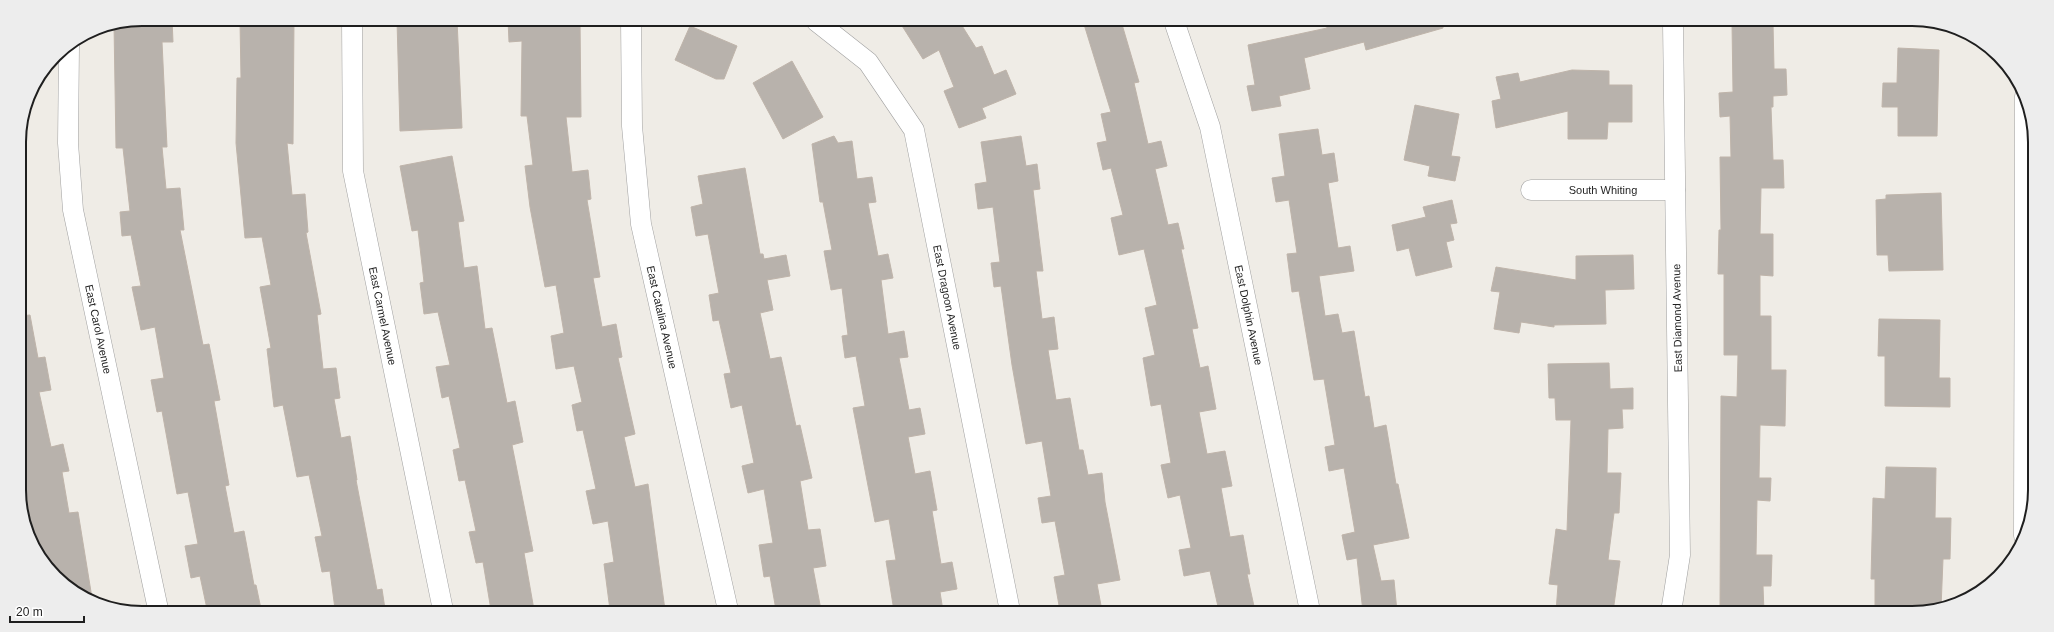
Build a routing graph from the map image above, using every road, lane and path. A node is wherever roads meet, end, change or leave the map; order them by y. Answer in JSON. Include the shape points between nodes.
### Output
{"nodes":[{"id":1,"x":352,"y":26,"type":"edge"},
{"id":2,"x":631,"y":26,"type":"edge"},
{"id":3,"x":823,"y":26,"type":"edge"},
{"id":4,"x":1176,"y":26,"type":"edge"},
{"id":5,"x":1673,"y":26,"type":"edge"},
{"id":6,"x":69,"y":53,"type":"edge"},
{"id":7,"x":2025,"y":115,"type":"edge"},
{"id":8,"x":1531,"y":190,"type":"dead end"},
{"id":9,"x":1675,"y":190,"type":"junction"},
{"id":10,"x":2024,"y":520,"type":"edge"},
{"id":11,"x":157,"y":606,"type":"edge"},
{"id":12,"x":442,"y":606,"type":"edge"},
{"id":13,"x":727,"y":606,"type":"edge"},
{"id":14,"x":1009,"y":606,"type":"edge"},
{"id":15,"x":1309,"y":606,"type":"edge"},
{"id":16,"x":1672,"y":606,"type":"edge"}],
"edges":[{"from":1,"to":12,"type":"street","name":"East Carmel Avenue","via":[[353,171]]},
{"from":2,"to":13,"type":"street","name":"East Catalina Avenue","via":[[632,126],[641,224]]},
{"from":3,"to":14,"type":"street","name":"East Dragoon Avenue","via":[[868,62],[914,130]]},
{"from":4,"to":15,"type":"street","name":"East Dolphin Avenue","via":[[1210,127]]},
{"from":5,"to":9,"type":"street","name":"East Diamond Avenue"},
{"from":6,"to":11,"type":"street","name":"East Carol Avenue","via":[[68,143],[73,210]]},
{"from":7,"to":10,"type":"street"},
{"from":8,"to":9,"type":"street","name":"South Whiting"},
{"from":9,"to":16,"type":"street","name":"East Diamond Avenue","via":[[1680,555]]}]}
